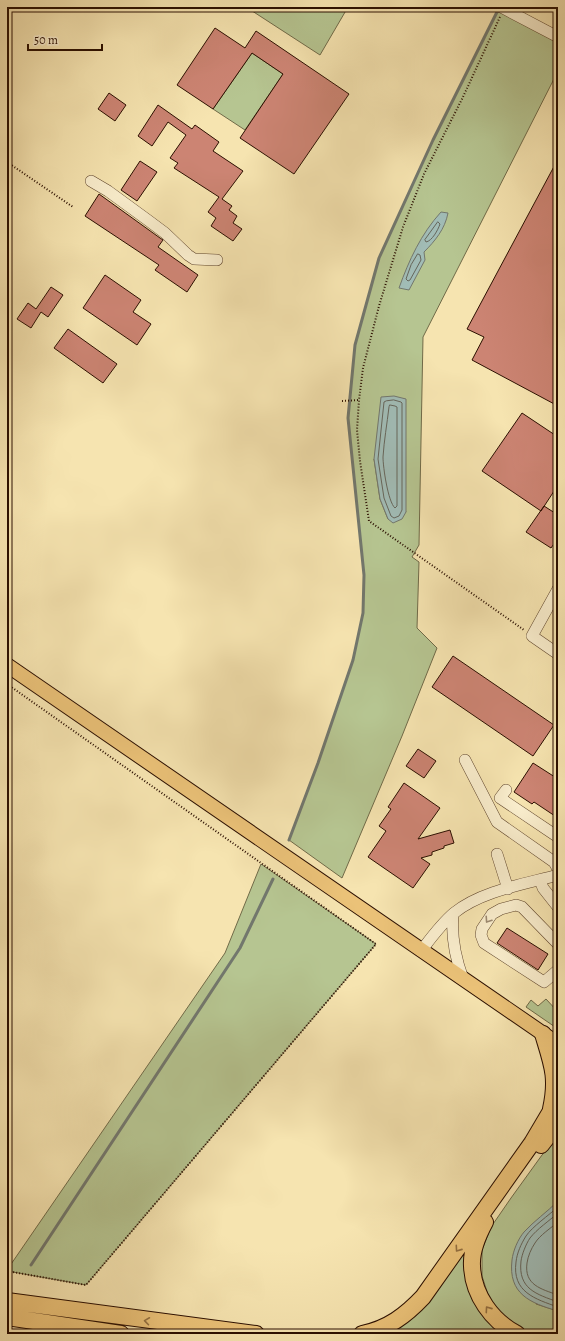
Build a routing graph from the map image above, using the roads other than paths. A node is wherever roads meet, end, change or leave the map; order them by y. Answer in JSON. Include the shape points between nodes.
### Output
{"nodes":[{"id":1,"x":502,"y":8,"type":"edge"},
{"id":2,"x":558,"y":37,"type":"edge"},
{"id":3,"x":91,"y":181,"type":"dead end"},
{"id":4,"x":217,"y":260,"type":"dead end"},
{"id":5,"x":558,"y":589,"type":"edge"},
{"id":6,"x":558,"y":654,"type":"edge"},
{"id":7,"x":7,"y":665,"type":"edge"},
{"id":8,"x":465,"y":760,"type":"dead end"},
{"id":9,"x":506,"y":790,"type":"dead end"},
{"id":10,"x":558,"y":837,"type":"edge"},
{"id":11,"x":497,"y":854,"type":"dead end"},
{"id":12,"x":558,"y":869,"type":"edge"},
{"id":13,"x":558,"y":875,"type":"edge"},
{"id":14,"x":540,"y":880,"type":"junction"},
{"id":15,"x":508,"y":889,"type":"junction"},
{"id":16,"x":558,"y":907,"type":"edge"},
{"id":17,"x":453,"y":914,"type":"junction"},
{"id":18,"x":558,"y":944,"type":"edge"},
{"id":19,"x":421,"y":951,"type":"junction"},
{"id":20,"x":558,"y":970,"type":"edge"},
{"id":21,"x":463,"y":979,"type":"junction"},
{"id":22,"x":543,"y":1034,"type":"junction"},
{"id":23,"x":558,"y":1044,"type":"edge"},
{"id":24,"x":555,"y":1111,"type":"edge"},
{"id":25,"x":7,"y":1301,"type":"edge"},
{"id":26,"x":7,"y":1317,"type":"edge"},
{"id":27,"x":120,"y":1334,"type":"edge"},
{"id":28,"x":256,"y":1334,"type":"edge"},
{"id":29,"x":362,"y":1334,"type":"edge"},
{"id":30,"x":518,"y":1334,"type":"edge"}],
"edges":[{"from":1,"to":2,"type":"street"},
{"from":3,"to":4,"type":"street","via":[[149,221],[188,256],[194,259]]},
{"from":5,"to":6,"type":"street","via":[[532,636]]},
{"from":7,"to":19,"type":"main road"},
{"from":8,"to":12,"type":"street","via":[[497,822],[554,862]]},
{"from":9,"to":10,"type":"street","via":[[500,798]]},
{"from":11,"to":15,"type":"street"},
{"from":13,"to":14,"type":"street"},
{"from":14,"to":15,"type":"street"},
{"from":14,"to":16,"type":"street"},
{"from":15,"to":17,"type":"street","via":[[462,906]]},
{"from":17,"to":19,"type":"street","via":[[437,929]]},
{"from":17,"to":21,"type":"street","via":[[453,945]]},
{"from":18,"to":20,"type":"street","one_way":true,"via":[[522,906],[516,905],[501,908],[492,914],[480,936],[484,943],[544,982]]},
{"from":19,"to":21,"type":"main road"},
{"from":21,"to":22,"type":"main road"},
{"from":22,"to":23,"type":"main road"},
{"from":22,"to":24,"type":"highway","via":[[555,1079]]},
{"from":24,"to":29,"type":"highway","one_way":true,"via":[[423,1297],[409,1312],[390,1325]]},
{"from":30,"to":24,"type":"highway","one_way":true,"via":[[494,1317],[482,1300],[475,1283],[472,1265],[474,1251],[478,1234]]},
{"from":28,"to":25,"type":"highway","one_way":true},
{"from":26,"to":27,"type":"highway"}]}
